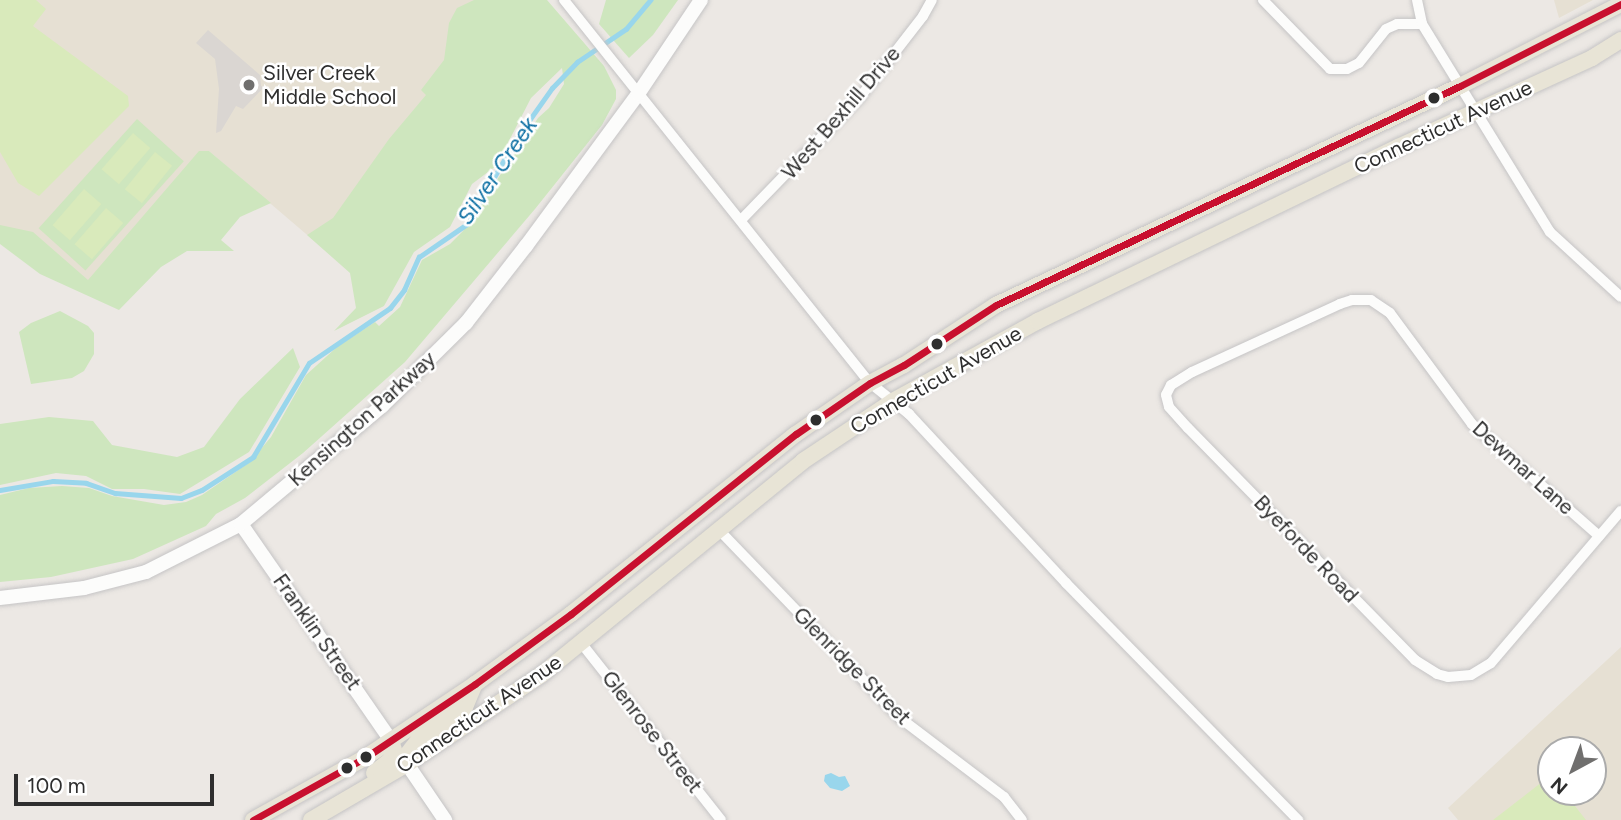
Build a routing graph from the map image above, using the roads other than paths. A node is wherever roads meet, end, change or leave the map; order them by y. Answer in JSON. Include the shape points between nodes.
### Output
{"nodes":[{"id":1,"x":701,"y":0,"type":"edge"},
{"id":2,"x":932,"y":0,"type":"edge"},
{"id":3,"x":1263,"y":0,"type":"edge"},
{"id":4,"x":1417,"y":0,"type":"edge"},
{"id":5,"x":572,"y":3,"type":"edge"},
{"id":6,"x":1621,"y":4,"type":"edge"},
{"id":7,"x":1422,"y":24,"type":"junction"},
{"id":8,"x":1621,"y":40,"type":"edge"},
{"id":9,"x":1460,"y":86,"type":"junction"},
{"id":10,"x":638,"y":94,"type":"junction"},
{"id":11,"x":1476,"y":111,"type":"junction"},
{"id":12,"x":742,"y":219,"type":"junction"},
{"id":13,"x":1621,"y":297,"type":"edge"},
{"id":14,"x":1371,"y":300,"type":"joint"},
{"id":15,"x":870,"y":383,"type":"junction"},
{"id":16,"x":892,"y":401,"type":"junction"},
{"id":17,"x":1621,"y":511,"type":"edge"},
{"id":18,"x":241,"y":524,"type":"junction"},
{"id":19,"x":720,"y":531,"type":"junction"},
{"id":20,"x":1599,"y":536,"type":"junction"},
{"id":21,"x":0,"y":598,"type":"edge"},
{"id":22,"x":582,"y":644,"type":"junction"},
{"id":23,"x":475,"y":684,"type":"junction"},
{"id":24,"x":391,"y":741,"type":"junction"},
{"id":25,"x":407,"y":764,"type":"junction"},
{"id":26,"x":339,"y":804,"type":"junction"},
{"id":27,"x":1291,"y":818,"type":"edge"},
{"id":28,"x":253,"y":820,"type":"edge"},
{"id":29,"x":312,"y":820,"type":"edge"},
{"id":30,"x":445,"y":820,"type":"edge"},
{"id":31,"x":721,"y":820,"type":"edge"},
{"id":32,"x":1022,"y":820,"type":"edge"}],
"edges":[{"from":1,"to":10,"type":"street","name":"Kensington Parkway"},
{"from":2,"to":12,"type":"street","name":"West Bexhill Drive","via":[[861,96]]},
{"from":3,"to":7,"type":"street","via":[[1330,69],[1359,64],[1386,29]]},
{"from":4,"to":7,"type":"street"},
{"from":5,"to":10,"type":"street"},
{"from":6,"to":9,"type":"main road","name":"Connecticut Avenue"},
{"from":7,"to":9,"type":"street"},
{"from":8,"to":11,"type":"main road","name":"Connecticut Avenue"},
{"from":9,"to":11,"type":"street"},
{"from":9,"to":15,"type":"main road","name":"Connecticut Avenue","via":[[996,305]]},
{"from":10,"to":12,"type":"street"},
{"from":10,"to":18,"type":"street","name":"Kensington Parkway","via":[[466,323],[382,406]]},
{"from":11,"to":13,"type":"street","via":[[1550,232]]},
{"from":11,"to":16,"type":"main road","name":"Connecticut Avenue","via":[[1038,321]]},
{"from":12,"to":15,"type":"street"},
{"from":14,"to":20,"type":"street","name":"Dewmar Lane","via":[[1390,313],[1472,424]]},
{"from":14,"to":20,"type":"street","name":"Byeforde Road","via":[[1340,304],[1192,372],[1171,385],[1166,395],[1169,407],[1415,660],[1437,674],[1471,675],[1491,663]]},
{"from":15,"to":16,"type":"street"},
{"from":15,"to":23,"type":"main road","name":"Connecticut Avenue","via":[[796,434],[571,614]]},
{"from":16,"to":19,"type":"main road","name":"Connecticut Avenue","via":[[803,461]]},
{"from":16,"to":27,"type":"street"},
{"from":17,"to":20,"type":"street","name":"Byeforde Road"},
{"from":18,"to":21,"type":"street","name":"Kensington Parkway","via":[[145,572],[84,588]]},
{"from":18,"to":24,"type":"street","name":"Franklin Street"},
{"from":19,"to":22,"type":"main road","name":"Connecticut Avenue"},
{"from":19,"to":32,"type":"street","name":"Glenridge Street","via":[[900,719],[1004,797]]},
{"from":22,"to":25,"type":"main road","name":"Connecticut Avenue"},
{"from":22,"to":31,"type":"street","name":"Glenrose Street"},
{"from":23,"to":24,"type":"main road","name":"Connecticut Avenue"},
{"from":23,"to":25,"type":"main road","via":[[465,707],[419,739],[405,757]]},
{"from":24,"to":26,"type":"main road","via":[[391,759],[346,791]]},
{"from":24,"to":28,"type":"main road","name":"Connecticut Avenue"},
{"from":25,"to":26,"type":"main road","name":"Connecticut Avenue"},
{"from":25,"to":30,"type":"street"},
{"from":26,"to":29,"type":"main road","name":"Connecticut Avenue"}]}
